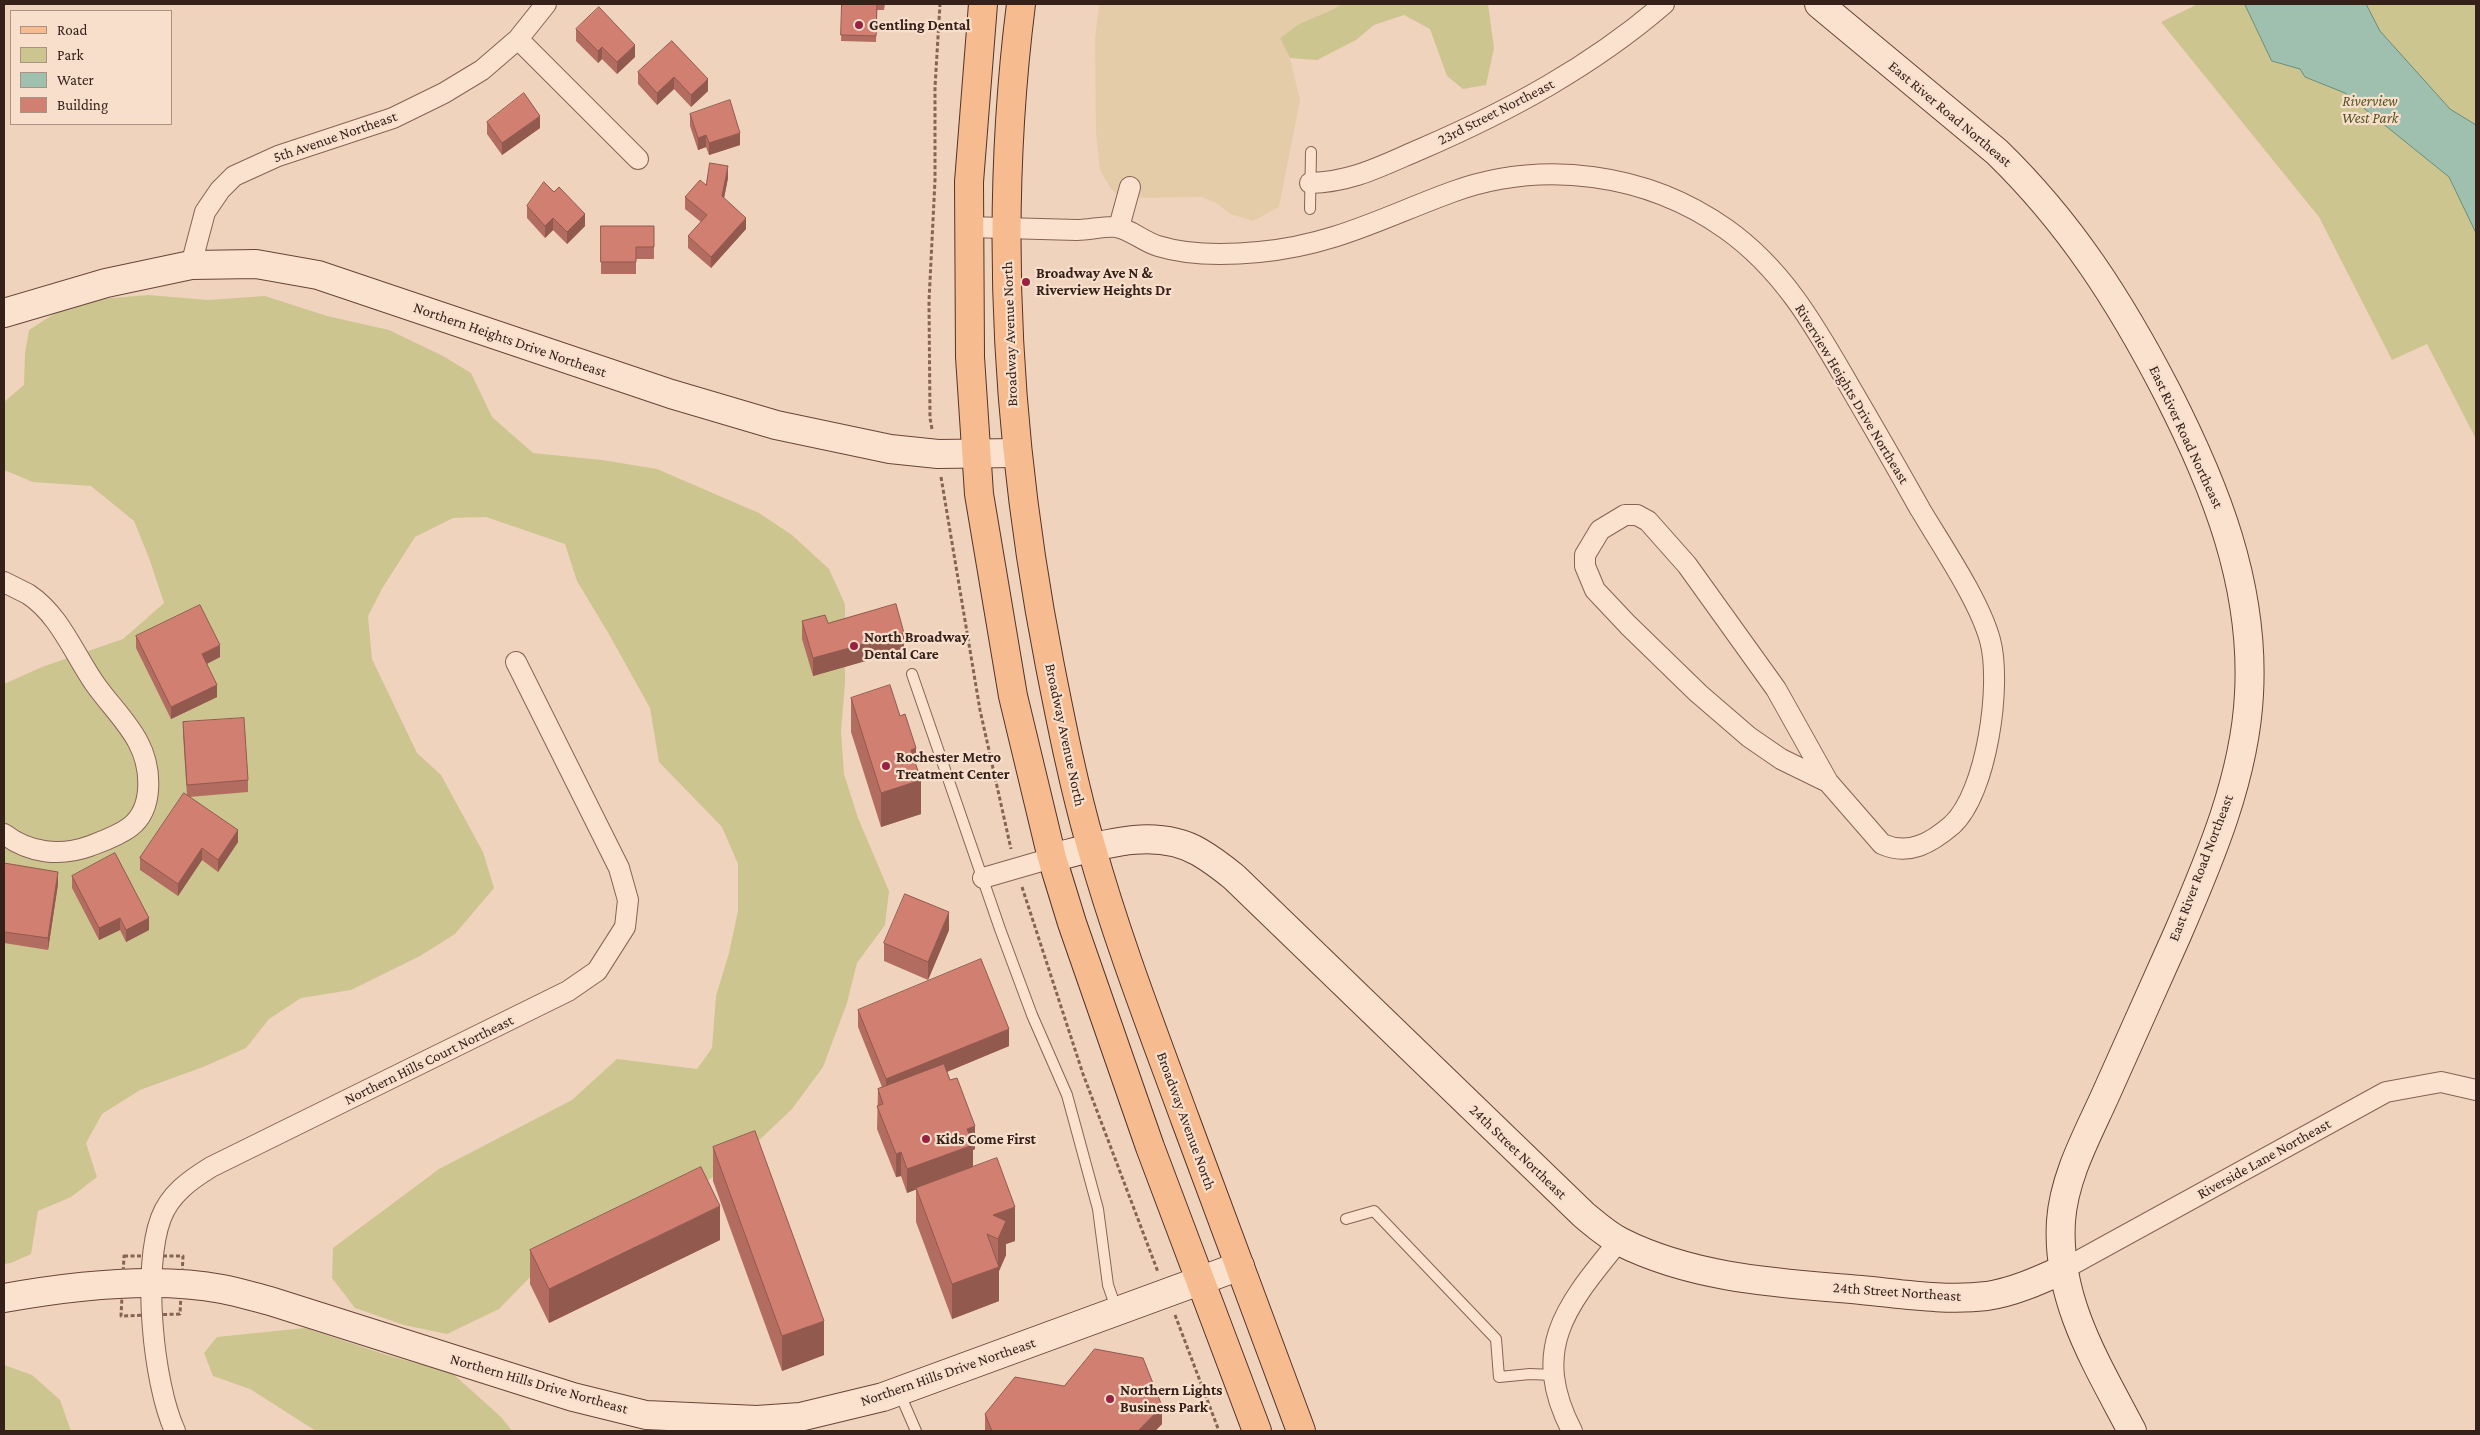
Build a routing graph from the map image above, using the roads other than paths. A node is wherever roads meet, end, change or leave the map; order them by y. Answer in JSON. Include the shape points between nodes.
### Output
{"nodes":[{"id":1,"x":546,"y":4,"type":"edge"},
{"id":2,"x":983,"y":4,"type":"edge"},
{"id":3,"x":1021,"y":4,"type":"edge"},
{"id":4,"x":1664,"y":4,"type":"edge"},
{"id":5,"x":1819,"y":4,"type":"edge"},
{"id":6,"x":518,"y":40,"type":"junction"},
{"id":7,"x":1312,"y":152,"type":"dead end"},
{"id":8,"x":638,"y":159,"type":"dead end"},
{"id":9,"x":1310,"y":183,"type":"junction"},
{"id":10,"x":1130,"y":187,"type":"dead end"},
{"id":11,"x":1310,"y":208,"type":"dead end"},
{"id":12,"x":968,"y":227,"type":"junction"},
{"id":13,"x":1119,"y":227,"type":"junction"},
{"id":14,"x":1008,"y":228,"type":"junction"},
{"id":15,"x":191,"y":265,"type":"junction"},
{"id":16,"x":4,"y":312,"type":"edge"},
{"id":17,"x":1017,"y":453,"type":"junction"},
{"id":18,"x":975,"y":455,"type":"junction"},
{"id":19,"x":4,"y":582,"type":"edge"},
{"id":20,"x":516,"y":662,"type":"dead end"},
{"id":21,"x":912,"y":674,"type":"dead end"},
{"id":22,"x":1828,"y":782,"type":"junction"},
{"id":23,"x":4,"y":834,"type":"edge"},
{"id":24,"x":1092,"y":848,"type":"junction"},
{"id":25,"x":1052,"y":858,"type":"junction"},
{"id":26,"x":983,"y":878,"type":"junction"},
{"id":27,"x":2476,"y":1090,"type":"edge"},
{"id":28,"x":1346,"y":1219,"type":"dead end"},
{"id":29,"x":1619,"y":1241,"type":"junction"},
{"id":30,"x":1240,"y":1266,"type":"junction"},
{"id":31,"x":2062,"y":1270,"type":"junction"},
{"id":32,"x":1200,"y":1281,"type":"junction"},
{"id":33,"x":152,"y":1284,"type":"junction"},
{"id":34,"x":4,"y":1298,"type":"edge"},
{"id":35,"x":1117,"y":1311,"type":"junction"},
{"id":36,"x":1553,"y":1375,"type":"junction"},
{"id":37,"x":898,"y":1391,"type":"junction"},
{"id":38,"x":175,"y":1431,"type":"edge"},
{"id":39,"x":916,"y":1431,"type":"edge"},
{"id":40,"x":1256,"y":1431,"type":"edge"},
{"id":41,"x":1301,"y":1431,"type":"edge"},
{"id":42,"x":1572,"y":1431,"type":"edge"},
{"id":43,"x":2132,"y":1431,"type":"edge"}],
"edges":[{"from":1,"to":6,"type":"street","name":"5th Avenue Northeast"},
{"from":2,"to":12,"type":"main road","via":[[972,123]]},
{"from":3,"to":14,"type":"main road","name":"Broadway Avenue North","via":[[1012,90]]},
{"from":4,"to":9,"type":"street","name":"23rd Street Northeast","via":[[1618,42],[1519,102],[1356,177],[1333,183]]},
{"from":5,"to":31,"type":"street","name":"East River Road Northeast","via":[[1997,152],[2046,203],[2088,257],[2120,304],[2182,422],[2223,514],[2241,583],[2250,670],[2240,757],[2218,834],[2190,905],[2072,1171],[2061,1219]]},
{"from":6,"to":8,"type":"street"},
{"from":6,"to":15,"type":"street","name":"5th Avenue Northeast","via":[[482,70],[393,118],[278,156],[234,176],[205,212]]},
{"from":7,"to":9,"type":"lane"},
{"from":9,"to":11,"type":"lane"},
{"from":10,"to":13,"type":"street"},
{"from":12,"to":14,"type":"street"},
{"from":12,"to":18,"type":"main road"},
{"from":13,"to":14,"type":"street","via":[[1077,230]]},
{"from":13,"to":22,"type":"street","name":"Riverview Heights Drive Northeast","via":[[1161,248],[1225,254],[1262,252],[1331,240],[1451,192],[1489,180],[1540,173],[1605,179],[1658,194],[1702,214],[1747,245],[1784,282],[1818,332],[1965,586],[1991,642],[1993,689],[1980,776],[1958,819],[1941,834],[1910,849],[1894,849],[1882,844]]},
{"from":14,"to":17,"type":"main road","name":"Broadway Avenue North","via":[[1007,329]]},
{"from":15,"to":16,"type":"street","name":"Northern Heights Drive Northeast","via":[[106,283]]},
{"from":15,"to":18,"type":"street","name":"Northern Heights Drive Northeast","via":[[256,264],[318,275],[671,394],[776,425],[890,449]]},
{"from":17,"to":18,"type":"street","name":"Northern Heights Drive Northeast"},
{"from":17,"to":24,"type":"main road","name":"Broadway Avenue North","via":[[1042,625],[1065,740]]},
{"from":18,"to":25,"type":"main road","via":[[1013,696]]},
{"from":19,"to":23,"type":"street","via":[[28,594],[50,614],[139,743],[149,788],[142,810],[132,826],[77,851],[56,853],[30,849]]},
{"from":20,"to":33,"type":"street","name":"Northern Hills Court Northeast","via":[[619,868],[628,900],[625,927],[611,952],[596,971],[568,991],[211,1167],[189,1181],[172,1197],[161,1217],[154,1242]]},
{"from":21,"to":26,"type":"lane"},
{"from":22,"to":22,"type":"street","name":"Riverview Heights Drive Northeast","via":[[1776,689],[1714,601],[1661,534],[1637,515],[1625,516],[1600,530],[1585,555],[1585,566],[1595,590],[1607,604],[1698,693],[1749,737],[1781,759]]},
{"from":24,"to":25,"type":"street","name":"24th Street Northeast"},
{"from":24,"to":29,"type":"street","name":"24th Street Northeast","via":[[1151,839],[1198,851],[1219,866],[1584,1215]]},
{"from":24,"to":30,"type":"main road","name":"Broadway Avenue North","via":[[1143,1003]]},
{"from":25,"to":26,"type":"street"},
{"from":25,"to":32,"type":"main road","via":[[1095,993]]},
{"from":26,"to":35,"type":"lane","via":[[1032,1015],[1067,1095],[1098,1210],[1108,1285]]},
{"from":27,"to":31,"type":"street","name":"Riverside Lane Northeast","via":[[2441,1082],[2386,1092]]},
{"from":28,"to":36,"type":"lane","via":[[1374,1211],[1496,1339],[1500,1377]]},
{"from":29,"to":31,"type":"street","name":"24th Street Northeast","via":[[1660,1259],[1723,1275],[1935,1297],[1988,1296]]},
{"from":29,"to":36,"type":"street","via":[[1579,1291],[1564,1316],[1555,1343]]},
{"from":30,"to":32,"type":"street","name":"Northern Hills Drive Northeast"},
{"from":30,"to":41,"type":"main road","name":"Broadway Avenue North"},
{"from":31,"to":43,"type":"street","name":"East River Road Northeast","via":[[2082,1335]]},
{"from":32,"to":35,"type":"street","name":"Northern Hills Drive Northeast"},
{"from":32,"to":40,"type":"main road"},
{"from":33,"to":34,"type":"street","name":"Northern Hills Drive Northeast","via":[[67,1287]]},
{"from":33,"to":37,"type":"street","name":"Northern Hills Drive Northeast","via":[[220,1289],[270,1301],[573,1397],[646,1415],[723,1419],[800,1417],[844,1408]]},
{"from":33,"to":38,"type":"street","name":"Northern Hills Court Northeast","via":[[157,1368]]},
{"from":35,"to":37,"type":"street","name":"Northern Hills Drive Northeast"},
{"from":36,"to":42,"type":"street","via":[[1560,1405]]},
{"from":37,"to":39,"type":"lane"}]}
